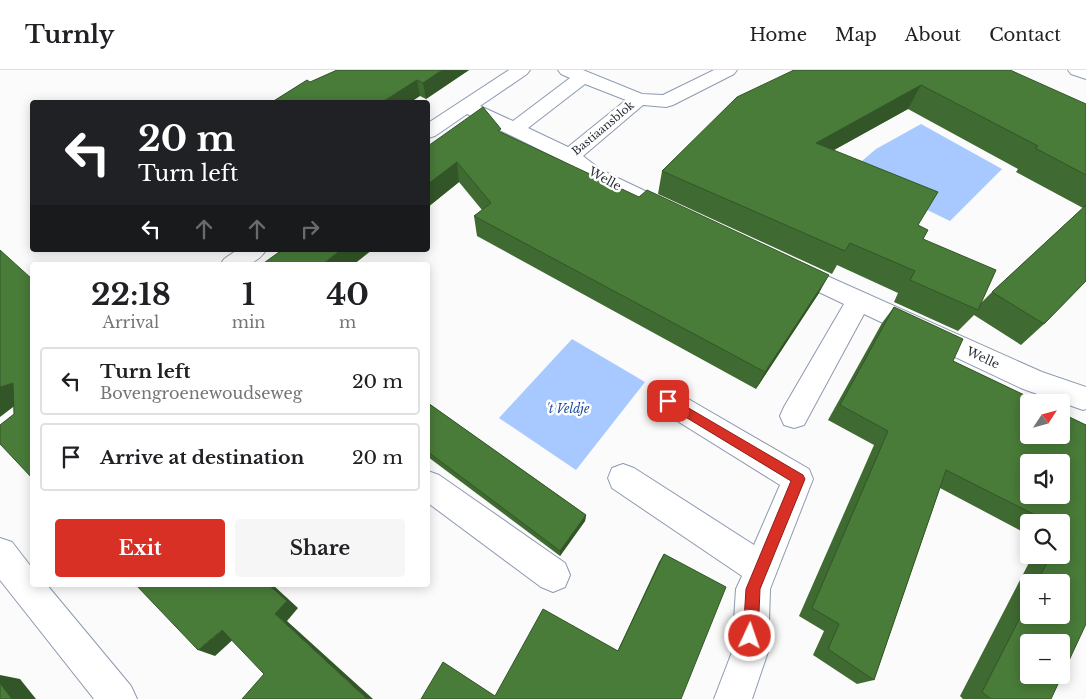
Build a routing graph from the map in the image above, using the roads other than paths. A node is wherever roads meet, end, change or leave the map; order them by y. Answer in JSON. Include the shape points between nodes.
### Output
{"nodes":[{"id":1,"x":521,"y":70,"type":"edge"},
{"id":2,"x":728,"y":70,"type":"edge"},
{"id":3,"x":1077,"y":70,"type":"edge"},
{"id":4,"x":576,"y":73,"type":"edge"},
{"id":5,"x":1086,"y":74,"type":"edge"},
{"id":6,"x":638,"y":99,"type":"junction"},
{"id":7,"x":465,"y":106,"type":"junction"},
{"id":8,"x":514,"y":130,"type":"junction"},
{"id":9,"x":430,"y":131,"type":"edge"},
{"id":10,"x":570,"y":156,"type":"junction"},
{"id":11,"x":679,"y":216,"type":"edge"},
{"id":12,"x":251,"y":252,"type":"edge"},
{"id":13,"x":769,"y":258,"type":"edge"},
{"id":14,"x":236,"y":262,"type":"edge"},
{"id":15,"x":859,"y":301,"type":"junction"},
{"id":16,"x":1085,"y":391,"type":"edge"},
{"id":17,"x":668,"y":401,"type":"dead end"},
{"id":18,"x":794,"y":416,"type":"dead end"},
{"id":19,"x":623,"y":478,"type":"dead end"},
{"id":20,"x":430,"y":486,"type":"edge"},
{"id":21,"x":0,"y":554,"type":"edge"},
{"id":22,"x":761,"y":569,"type":"junction"},
{"id":23,"x":552,"y":575,"type":"dead end"},
{"id":24,"x":118,"y":699,"type":"edge"},
{"id":25,"x":732,"y":699,"type":"edge"}],
"edges":[{"from":1,"to":7,"type":"street"},
{"from":2,"to":6,"type":"street","name":"Bastiaansblok","via":[[666,101]]},
{"from":3,"to":5,"type":"street"},
{"from":4,"to":6,"type":"street","name":"Bastiaansblok"},
{"from":4,"to":8,"type":"street","name":"Bastiaansblok"},
{"from":6,"to":10,"type":"street","name":"Bastiaansblok"},
{"from":7,"to":8,"type":"street","name":"Bastiaansblok"},
{"from":7,"to":9,"type":"street"},
{"from":8,"to":10,"type":"street","name":"Bastiaansblok"},
{"from":10,"to":11,"type":"street","name":"Welle","via":[[594,175]]},
{"from":12,"to":14,"type":"street"},
{"from":13,"to":15,"type":"street","name":"Welle"},
{"from":15,"to":16,"type":"street","name":"Welle","via":[[1033,381]]},
{"from":15,"to":18,"type":"street"},
{"from":17,"to":22,"type":"street","via":[[798,479]]},
{"from":19,"to":22,"type":"street"},
{"from":20,"to":23,"type":"street"},
{"from":21,"to":24,"type":"street"},
{"from":22,"to":25,"type":"street","via":[[753,589],[750,652]]}]}
